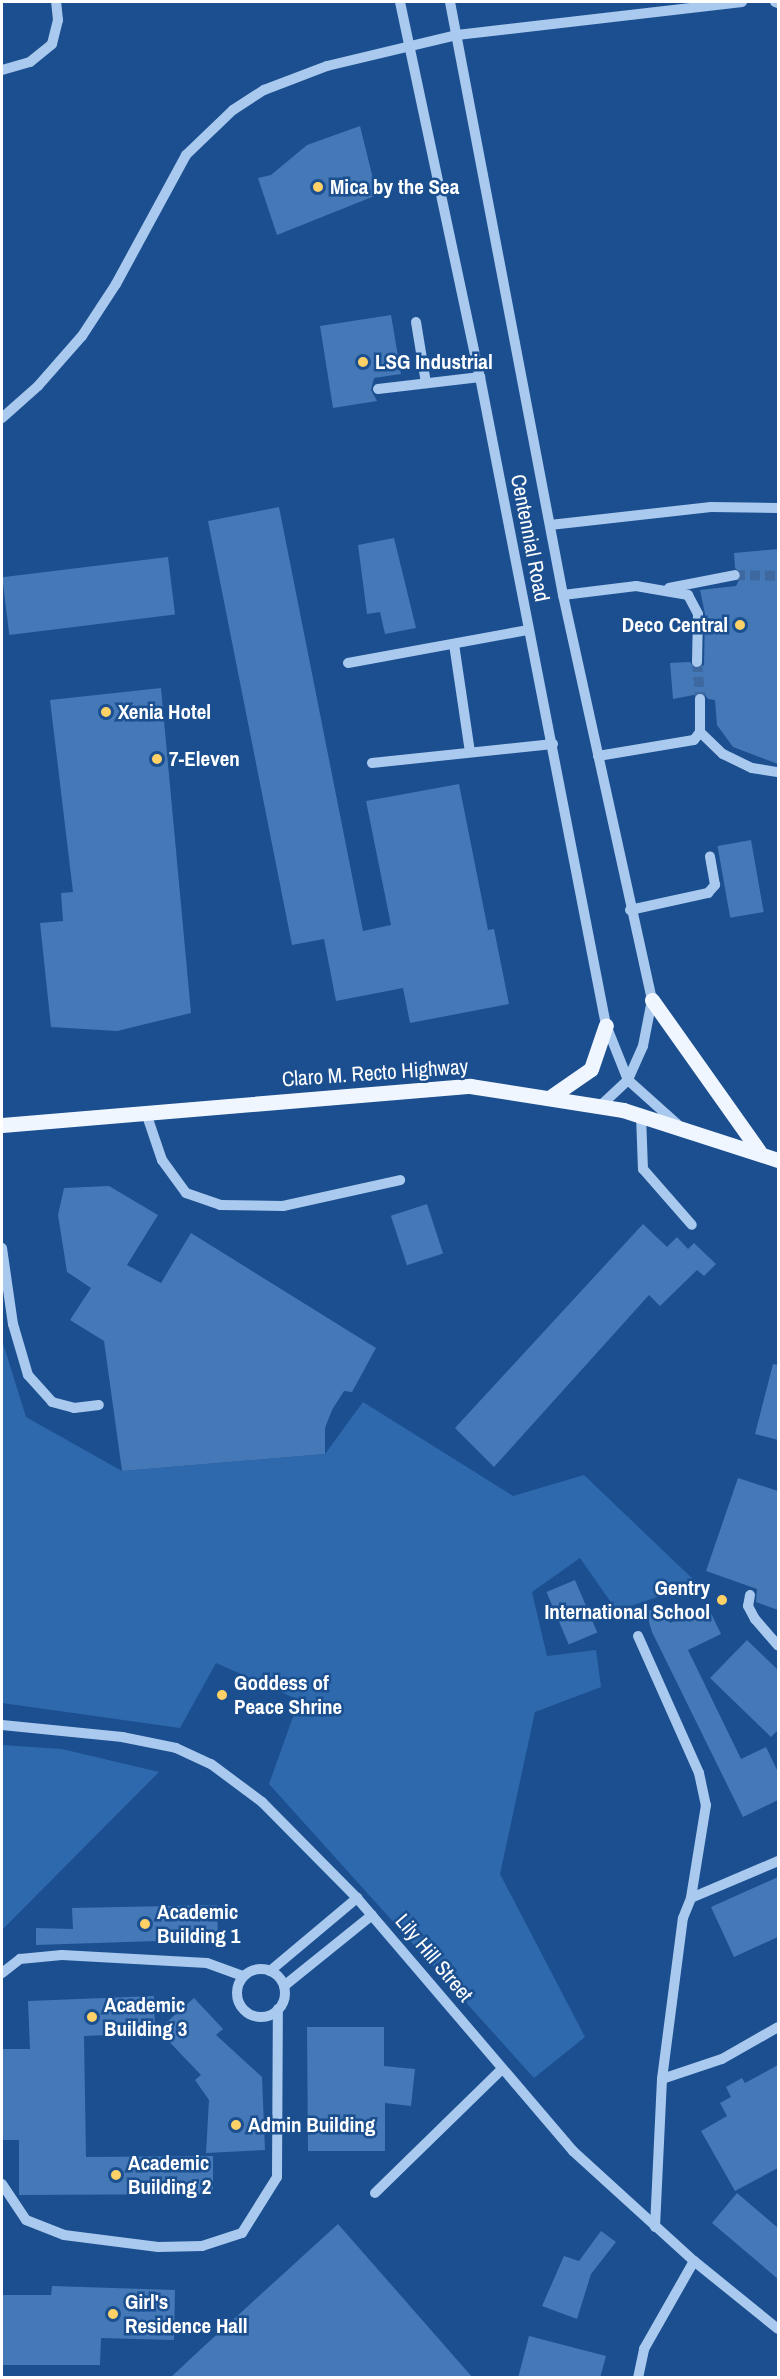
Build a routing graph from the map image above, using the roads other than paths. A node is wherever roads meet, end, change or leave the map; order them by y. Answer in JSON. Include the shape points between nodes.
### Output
{"nodes":[{"id":1,"x":56,"y":2,"type":"edge"},
{"id":2,"x":400,"y":2,"type":"edge"},
{"id":3,"x":450,"y":2,"type":"edge"},
{"id":4,"x":742,"y":2,"type":"edge"},
{"id":5,"x":457,"y":35,"type":"junction"},
{"id":6,"x":411,"y":47,"type":"junction"},
{"id":7,"x":2,"y":70,"type":"edge"},
{"id":8,"x":416,"y":322,"type":"dead end"},
{"id":9,"x":480,"y":377,"type":"junction"},
{"id":10,"x":426,"y":382,"type":"junction"},
{"id":11,"x":378,"y":389,"type":"dead end"},
{"id":12,"x":2,"y":418,"type":"edge"},
{"id":13,"x":778,"y":508,"type":"edge"},
{"id":14,"x":550,"y":525,"type":"junction"},
{"id":15,"x":735,"y":575,"type":"tunnel mouth"},
{"id":16,"x":668,"y":588,"type":"junction"},
{"id":17,"x":564,"y":595,"type":"junction"},
{"id":18,"x":527,"y":630,"type":"junction"},
{"id":19,"x":454,"y":644,"type":"junction"},
{"id":20,"x":697,"y":662,"type":"tunnel mouth"},
{"id":21,"x":348,"y":663,"type":"dead end"},
{"id":22,"x":700,"y":699,"type":"tunnel mouth"},
{"id":23,"x":700,"y":732,"type":"junction"},
{"id":24,"x":553,"y":744,"type":"junction"},
{"id":25,"x":470,"y":752,"type":"junction"},
{"id":26,"x":598,"y":756,"type":"junction"},
{"id":27,"x":372,"y":763,"type":"dead end"},
{"id":28,"x":778,"y":772,"type":"edge"},
{"id":29,"x":710,"y":856,"type":"dead end"},
{"id":30,"x":630,"y":910,"type":"junction"},
{"id":31,"x":652,"y":1000,"type":"junction"},
{"id":32,"x":606,"y":1025,"type":"junction"},
{"id":33,"x":628,"y":1080,"type":"junction"},
{"id":34,"x":552,"y":1096,"type":"junction"},
{"id":35,"x":601,"y":1105,"type":"junction"},
{"id":36,"x":146,"y":1113,"type":"junction"},
{"id":37,"x":641,"y":1115,"type":"junction"},
{"id":38,"x":2,"y":1125,"type":"edge"},
{"id":39,"x":679,"y":1125,"type":"junction"},
{"id":40,"x":759,"y":1151,"type":"junction"},
{"id":41,"x":778,"y":1160,"type":"edge"},
{"id":42,"x":400,"y":1180,"type":"dead end"},
{"id":43,"x":692,"y":1225,"type":"dead end"},
{"id":44,"x":2,"y":1248,"type":"edge"},
{"id":45,"x":99,"y":1405,"type":"dead end"},
{"id":46,"x":750,"y":1595,"type":"dead end"},
{"id":47,"x":638,"y":1636,"type":"dead end"},
{"id":48,"x":778,"y":1645,"type":"edge"},
{"id":49,"x":2,"y":1725,"type":"edge"},
{"id":50,"x":778,"y":1861,"type":"edge"},
{"id":51,"x":357,"y":1898,"type":"junction"},
{"id":52,"x":691,"y":1899,"type":"junction"},
{"id":53,"x":372,"y":1915,"type":"junction"},
{"id":54,"x":270,"y":1971,"type":"junction"},
{"id":55,"x":2,"y":1973,"type":"edge"},
{"id":56,"x":243,"y":1976,"type":"junction"},
{"id":57,"x":284,"y":1986,"type":"junction"},
{"id":58,"x":278,"y":2009,"type":"junction"},
{"id":59,"x":778,"y":2026,"type":"edge"},
{"id":60,"x":502,"y":2069,"type":"junction"},
{"id":61,"x":663,"y":2079,"type":"junction"},
{"id":62,"x":2,"y":2184,"type":"edge"},
{"id":63,"x":375,"y":2193,"type":"dead end"},
{"id":64,"x":655,"y":2227,"type":"junction"},
{"id":65,"x":694,"y":2261,"type":"junction"},
{"id":66,"x":778,"y":2329,"type":"edge"},
{"id":67,"x":638,"y":2378,"type":"edge"}],
"edges":[{"from":1,"to":7,"type":"street","via":[[58,20],[52,44],[30,62]]},
{"from":2,"to":6,"type":"street","name":"Centennial Road"},
{"from":3,"to":5,"type":"street","name":"Centennial Road"},
{"from":4,"to":5,"type":"street"},
{"from":5,"to":6,"type":"street"},
{"from":5,"to":14,"type":"street","name":"Centennial Road"},
{"from":6,"to":9,"type":"street","name":"Centennial Road"},
{"from":6,"to":12,"type":"street","via":[[294,75],[233,110],[186,155],[116,284],[82,336],[38,386]]},
{"from":8,"to":10,"type":"street"},
{"from":9,"to":10,"type":"street"},
{"from":9,"to":18,"type":"street","name":"Centennial Road"},
{"from":10,"to":11,"type":"street"},
{"from":13,"to":14,"type":"street","via":[[711,507]]},
{"from":14,"to":17,"type":"street","name":"Centennial Road"},
{"from":15,"to":16,"type":"street"},
{"from":16,"to":17,"type":"street","via":[[636,586]]},
{"from":16,"to":20,"type":"street","via":[[688,595],[698,614]]},
{"from":17,"to":26,"type":"street","name":"Centennial Road"},
{"from":18,"to":19,"type":"street"},
{"from":18,"to":24,"type":"street","name":"Centennial Road"},
{"from":19,"to":21,"type":"street"},
{"from":19,"to":25,"type":"street"},
{"from":22,"to":23,"type":"street"},
{"from":23,"to":26,"type":"street","via":[[694,740]]},
{"from":23,"to":28,"type":"street","via":[[723,754],[752,768]]},
{"from":24,"to":25,"type":"street"},
{"from":24,"to":32,"type":"street","name":"Centennial Road"},
{"from":25,"to":27,"type":"street"},
{"from":26,"to":30,"type":"street","name":"Centennial Road"},
{"from":29,"to":30,"type":"street","via":[[715,885],[708,894]]},
{"from":30,"to":31,"type":"street","name":"Centennial Road"},
{"from":31,"to":33,"type":"street","name":"Centennial Road","via":[[643,1046]]},
{"from":31,"to":40,"type":"main road"},
{"from":32,"to":33,"type":"street","name":"Centennial Road"},
{"from":32,"to":34,"type":"main road","via":[[591,1069]]},
{"from":33,"to":35,"type":"street","name":"Centennial Road"},
{"from":33,"to":39,"type":"street","name":"Centennial Road"},
{"from":34,"to":35,"type":"main road","name":"Claro M. Recto Highway"},
{"from":34,"to":36,"type":"main road","name":"Claro M. Recto Highway","via":[[442,1086]]},
{"from":35,"to":37,"type":"main road","name":"Claro M. Recto Highway"},
{"from":36,"to":38,"type":"main road","name":"Claro M. Recto Highway"},
{"from":36,"to":42,"type":"street","via":[[162,1160],[186,1193],[220,1205],[283,1206]]},
{"from":37,"to":39,"type":"main road","name":"Claro M. Recto Highway"},
{"from":37,"to":43,"type":"street","via":[[643,1168]]},
{"from":39,"to":40,"type":"main road","name":"Claro M. Recto Highway"},
{"from":40,"to":41,"type":"main road","name":"Claro M. Recto Highway"},
{"from":44,"to":45,"type":"street","via":[[13,1324],[28,1375],[52,1402],[74,1408]]},
{"from":46,"to":48,"type":"street","via":[[748,1606],[754,1619]]},
{"from":47,"to":52,"type":"street","via":[[699,1773],[706,1804]]},
{"from":49,"to":51,"type":"street","name":"Lily Hill Street","via":[[122,1737],[176,1748],[212,1764],[262,1802]]},
{"from":50,"to":52,"type":"street"},
{"from":51,"to":53,"type":"street","name":"Lily Hill Street"},
{"from":51,"to":54,"type":"street"},
{"from":52,"to":61,"type":"street","via":[[682,1918]]},
{"from":53,"to":57,"type":"street"},
{"from":53,"to":60,"type":"street","name":"Lily Hill Street"},
{"from":54,"to":56,"type":"street","via":[[258,1969]]},
{"from":54,"to":57,"type":"street"},
{"from":55,"to":56,"type":"street","via":[[20,1959],[62,1955],[207,1963]]},
{"from":56,"to":58,"type":"street","via":[[237,1991],[241,2007],[255,2016]]},
{"from":57,"to":58,"type":"street"},
{"from":58,"to":62,"type":"street","via":[[277,2177],[242,2233],[202,2246],[158,2247],[64,2235],[26,2220]]},
{"from":59,"to":61,"type":"street","via":[[722,2059]]},
{"from":60,"to":63,"type":"street"},
{"from":60,"to":64,"type":"street","name":"Lily Hill Street","via":[[573,2151]]},
{"from":61,"to":64,"type":"street"},
{"from":64,"to":65,"type":"street","name":"Lily Hill Street"},
{"from":65,"to":66,"type":"street","name":"Lily Hill Street"},
{"from":65,"to":67,"type":"street","via":[[645,2349]]}]}
